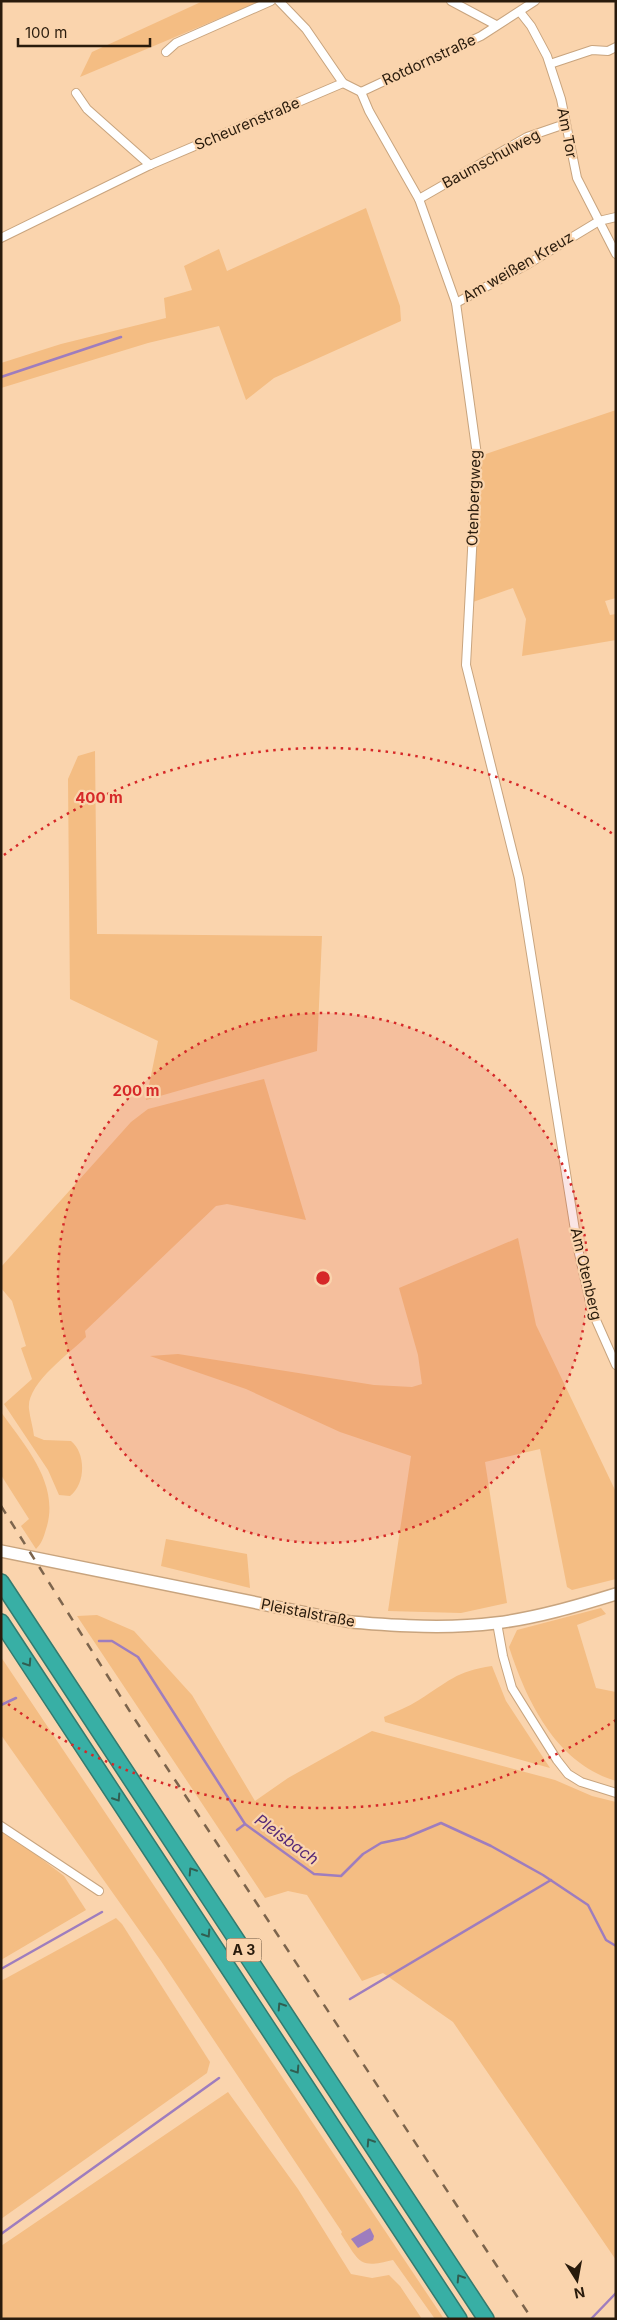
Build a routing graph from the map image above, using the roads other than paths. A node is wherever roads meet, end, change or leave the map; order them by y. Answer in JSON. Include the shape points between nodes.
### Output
{"nodes":[{"id":1,"x":271,"y":1,"type":"edge"},
{"id":2,"x":279,"y":1,"type":"edge"},
{"id":3,"x":451,"y":1,"type":"edge"},
{"id":4,"x":535,"y":1,"type":"edge"},
{"id":5,"x":520,"y":12,"type":"junction"},
{"id":6,"x":496,"y":25,"type":"junction"},
{"id":7,"x":616,"y":47,"type":"edge"},
{"id":8,"x":166,"y":52,"type":"dead end"},
{"id":9,"x":550,"y":64,"type":"junction"},
{"id":10,"x":343,"y":83,"type":"junction"},
{"id":11,"x":361,"y":92,"type":"junction"},
{"id":12,"x":76,"y":93,"type":"dead end"},
{"id":13,"x":565,"y":124,"type":"junction"},
{"id":14,"x":150,"y":165,"type":"junction"},
{"id":15,"x":419,"y":199,"type":"junction"},
{"id":16,"x":616,"y":217,"type":"edge"},
{"id":17,"x":599,"y":220,"type":"junction"},
{"id":18,"x":1,"y":238,"type":"edge"},
{"id":19,"x":616,"y":254,"type":"edge"},
{"id":20,"x":456,"y":303,"type":"junction"},
{"id":21,"x":568,"y":1180,"type":"joint"},
{"id":22,"x":616,"y":1365,"type":"edge"},
{"id":23,"x":1,"y":1551,"type":"edge"},
{"id":24,"x":1,"y":1582,"type":"edge"},
{"id":25,"x":616,"y":1594,"type":"edge"},
{"id":26,"x":1,"y":1622,"type":"edge"},
{"id":27,"x":498,"y":1623,"type":"junction"},
{"id":28,"x":616,"y":1793,"type":"edge"},
{"id":29,"x":1,"y":1826,"type":"edge"},
{"id":30,"x":99,"y":1891,"type":"dead end"},
{"id":31,"x":459,"y":2319,"type":"edge"},
{"id":32,"x":486,"y":2319,"type":"edge"}],
"edges":[{"from":1,"to":8,"type":"street","via":[[176,44]]},
{"from":2,"to":10,"type":"street","via":[[306,29]]},
{"from":3,"to":6,"type":"street"},
{"from":4,"to":5,"type":"street","name":"Rotdornstraße"},
{"from":5,"to":6,"type":"street","name":"Rotdornstraße"},
{"from":5,"to":9,"type":"street","name":"Am Tor","via":[[531,26]]},
{"from":6,"to":11,"type":"street","name":"Rotdornstraße","via":[[481,36]]},
{"from":7,"to":9,"type":"street","via":[[608,51],[592,50]]},
{"from":9,"to":13,"type":"street","name":"Am Tor"},
{"from":10,"to":11,"type":"street"},
{"from":10,"to":14,"type":"street","name":"Scheurenstraße"},
{"from":11,"to":15,"type":"street","name":"Am weißen Kreuz"},
{"from":12,"to":14,"type":"street","via":[[87,109]]},
{"from":13,"to":15,"type":"street","name":"Baumschulweg","via":[[527,137]]},
{"from":13,"to":17,"type":"street","name":"Am Tor","via":[[577,178]]},
{"from":14,"to":18,"type":"street","name":"Scheurenstraße"},
{"from":15,"to":20,"type":"street","name":"Am weißen Kreuz"},
{"from":16,"to":17,"type":"street"},
{"from":17,"to":19,"type":"street","name":"Am Tor"},
{"from":17,"to":20,"type":"street","name":"Am weißen Kreuz"},
{"from":20,"to":21,"type":"street","name":"Otenbergweg","via":[[477,455],[466,665],[519,878]]},
{"from":21,"to":22,"type":"street","name":"Am Otenberg","via":[[578,1249],[592,1311]]},
{"from":23,"to":27,"type":"main road","name":"Pleistalstraße","via":[[351,1622],[426,1627]]},
{"from":32,"to":24,"type":"highway","number":"A 3","one_way":true},
{"from":25,"to":27,"type":"main road","name":"Pleistalstraße"},
{"from":26,"to":31,"type":"highway","number":"A 3","one_way":true},
{"from":27,"to":28,"type":"street","via":[[512,1688],[568,1774],[604,1791]]},
{"from":29,"to":30,"type":"street"}]}
